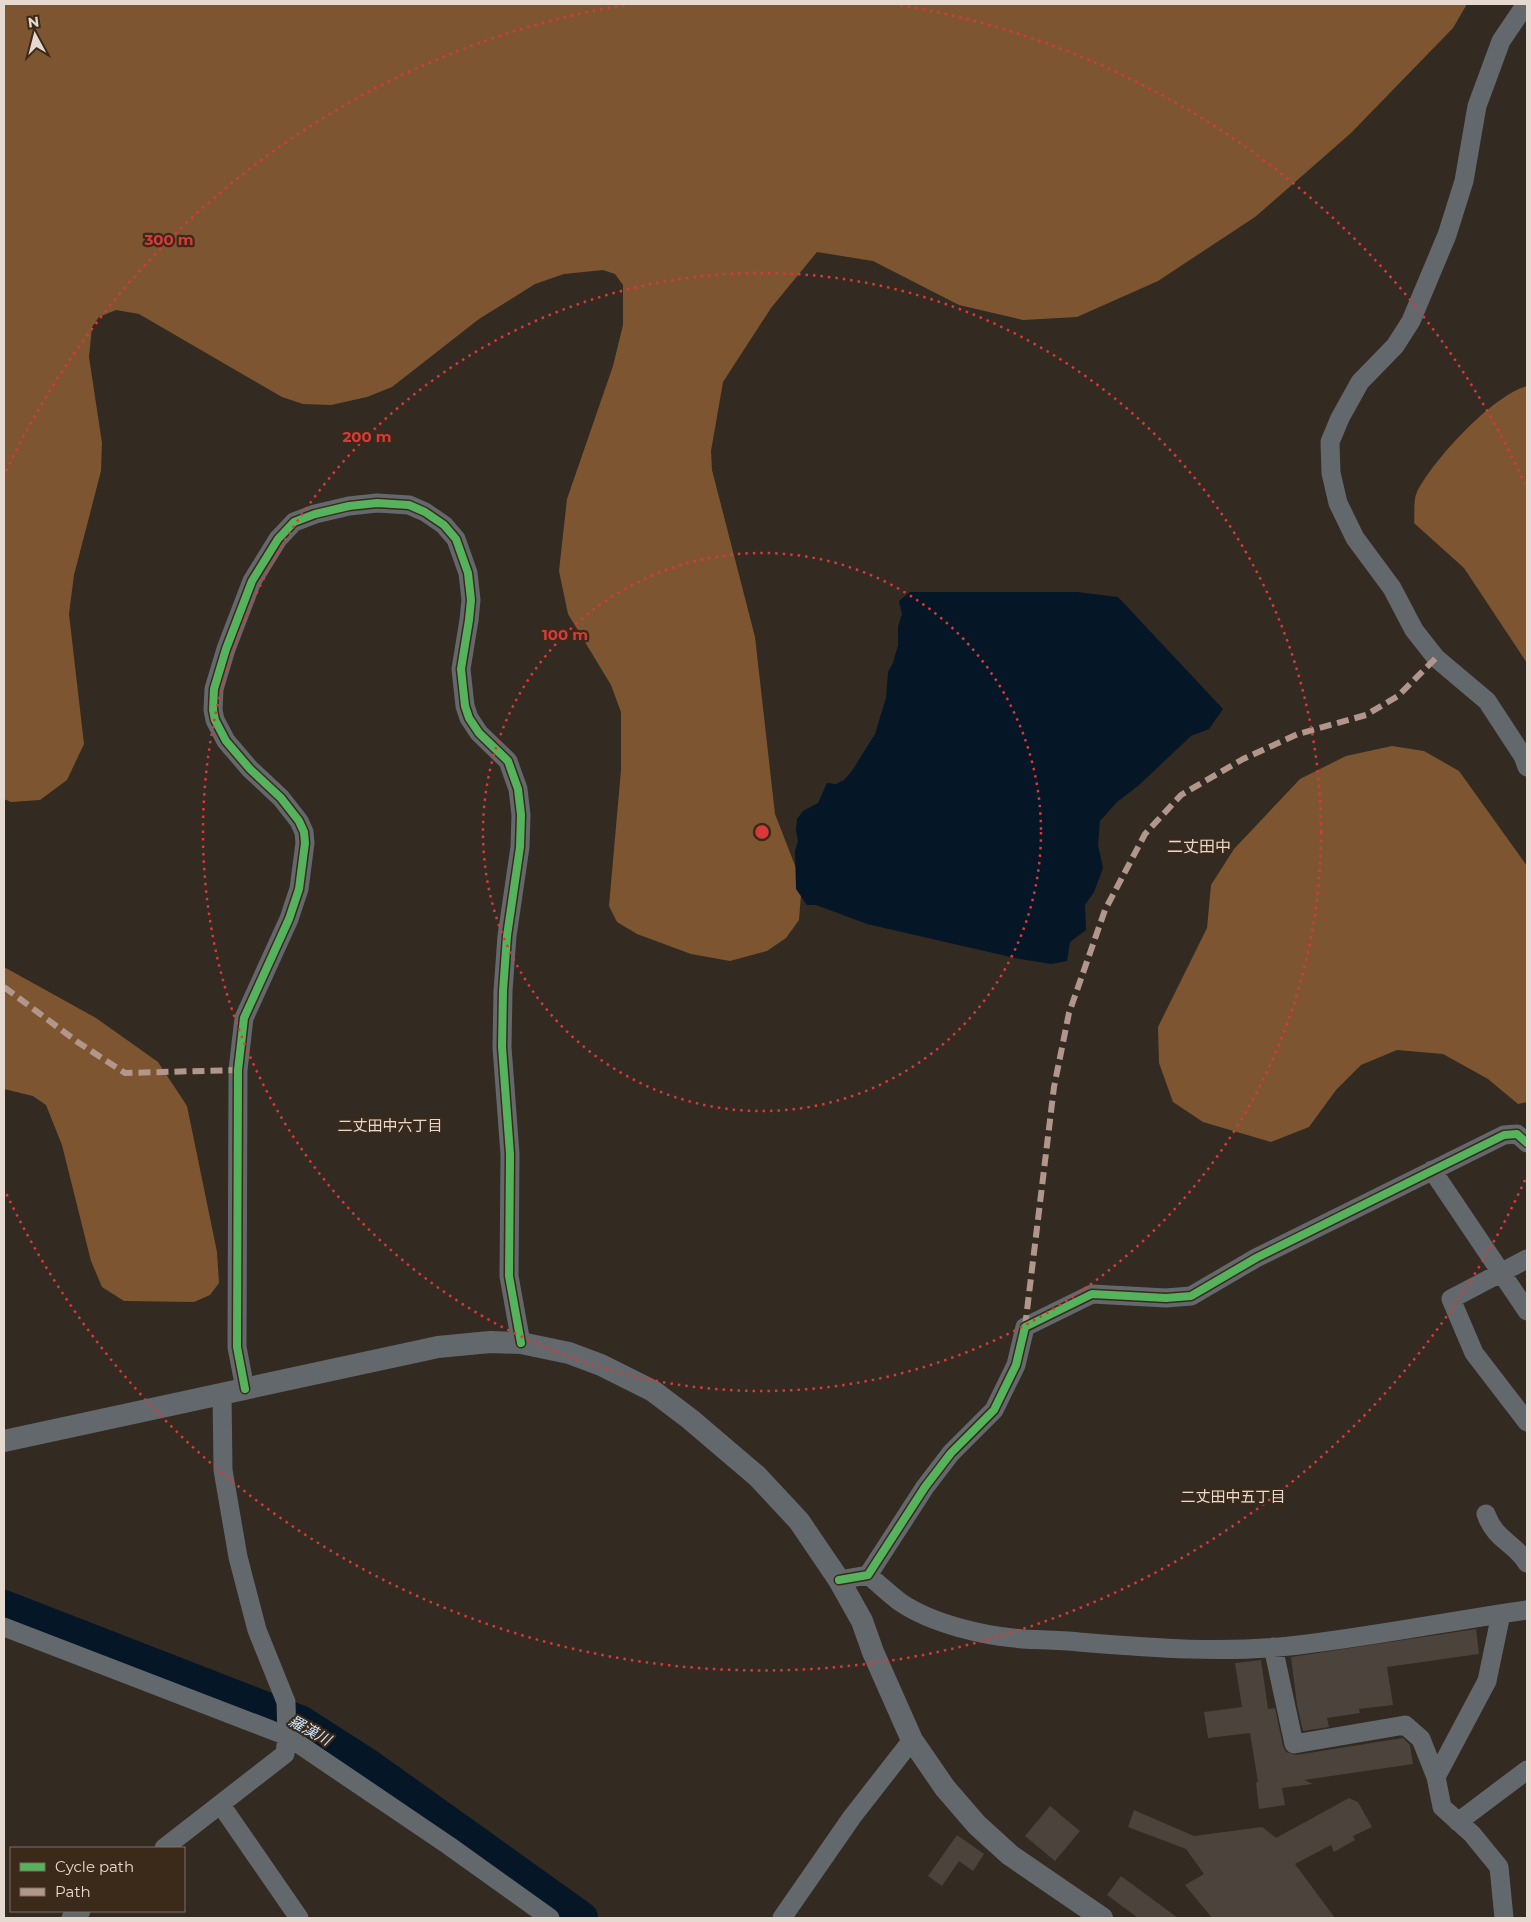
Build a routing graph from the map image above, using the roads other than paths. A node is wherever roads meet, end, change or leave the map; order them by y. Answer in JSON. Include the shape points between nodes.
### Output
{"nodes":[{"id":1,"x":1526,"y":4,"type":"edge"},
{"id":2,"x":1527,"y":767,"type":"edge"},
{"id":3,"x":1527,"y":1143,"type":"edge"},
{"id":4,"x":1432,"y":1170,"type":"junction"},
{"id":5,"x":1527,"y":1260,"type":"edge"},
{"id":6,"x":1502,"y":1272,"type":"junction"},
{"id":7,"x":1527,"y":1311,"type":"edge"},
{"id":8,"x":521,"y":1342,"type":"junction"},
{"id":9,"x":245,"y":1389,"type":"junction"},
{"id":10,"x":222,"y":1393,"type":"junction"},
{"id":11,"x":1527,"y":1422,"type":"edge"},
{"id":12,"x":4,"y":1441,"type":"edge"},
{"id":13,"x":1486,"y":1514,"type":"dead end"},
{"id":14,"x":1527,"y":1563,"type":"edge"},
{"id":15,"x":868,"y":1575,"type":"junction"},
{"id":16,"x":839,"y":1580,"type":"junction"},
{"id":17,"x":1527,"y":1610,"type":"edge"},
{"id":18,"x":1501,"y":1614,"type":"junction"},
{"id":19,"x":4,"y":1627,"type":"edge"},
{"id":20,"x":1273,"y":1647,"type":"junction"},
{"id":21,"x":287,"y":1736,"type":"junction"},
{"id":22,"x":912,"y":1740,"type":"junction"},
{"id":23,"x":1527,"y":1770,"type":"edge"},
{"id":24,"x":1436,"y":1777,"type":"junction"},
{"id":25,"x":220,"y":1805,"type":"junction"},
{"id":26,"x":1458,"y":1822,"type":"junction"},
{"id":27,"x":165,"y":1847,"type":"edge"},
{"id":28,"x":299,"y":1918,"type":"edge"},
{"id":29,"x":550,"y":1918,"type":"edge"},
{"id":30,"x":782,"y":1918,"type":"edge"},
{"id":31,"x":1102,"y":1918,"type":"edge"},
{"id":32,"x":1504,"y":1918,"type":"edge"}],
"edges":[{"from":1,"to":2,"type":"street","via":[[1501,41],[1477,106],[1464,181],[1447,235],[1411,321],[1395,346],[1360,382],[1330,442],[1331,473],[1338,503],[1355,538],[1392,588],[1414,630],[1436,658],[1486,701]]},
{"from":3,"to":4,"type":"street","via":[[1517,1134],[1504,1135]]},
{"from":4,"to":6,"type":"street"},
{"from":4,"to":15,"type":"street","via":[[1256,1258],[1190,1296],[1092,1294],[1025,1327],[1016,1365],[994,1410],[925,1487]]},
{"from":5,"to":6,"type":"street"},
{"from":6,"to":7,"type":"street"},
{"from":6,"to":11,"type":"street","via":[[1451,1299],[1474,1353]]},
{"from":8,"to":9,"type":"street","via":[[438,1347]]},
{"from":8,"to":9,"type":"street","via":[[509,1276],[510,1154],[502,1048],[507,936],[520,847],[518,789],[508,761],[479,733],[465,706],[461,669],[470,600],[468,573],[456,540],[444,525],[409,505],[377,503],[349,506],[294,522],[278,539],[252,581],[214,689],[215,720],[226,741],[299,821],[305,843],[299,889],[289,919],[244,1018],[238,1070],[237,1348]]},
{"from":8,"to":16,"type":"street","via":[[577,1356],[653,1391],[757,1476],[800,1520]]},
{"from":9,"to":10,"type":"street"},
{"from":10,"to":12,"type":"street"},
{"from":10,"to":21,"type":"street","via":[[223,1470],[238,1557],[257,1630],[286,1702]]},
{"from":13,"to":14,"type":"street","via":[[1491,1526]]},
{"from":15,"to":16,"type":"street"},
{"from":15,"to":20,"type":"street","via":[[901,1602],[924,1614],[991,1635],[1163,1648]]},
{"from":16,"to":22,"type":"street","via":[[862,1621]]},
{"from":17,"to":18,"type":"street"},
{"from":18,"to":20,"type":"street"},
{"from":18,"to":24,"type":"street","via":[[1487,1682]]},
{"from":19,"to":21,"type":"street"},
{"from":20,"to":24,"type":"street","via":[[1294,1744],[1405,1724],[1421,1739]]},
{"from":21,"to":25,"type":"street","via":[[285,1754]]},
{"from":21,"to":29,"type":"street"},
{"from":22,"to":30,"type":"street","via":[[852,1817]]},
{"from":22,"to":31,"type":"street","via":[[945,1788],[977,1825],[1010,1854]]},
{"from":23,"to":26,"type":"street"},
{"from":24,"to":26,"type":"street","via":[[1442,1807]]},
{"from":25,"to":27,"type":"street"},
{"from":25,"to":28,"type":"street"},
{"from":26,"to":32,"type":"street","via":[[1499,1867]]}]}
